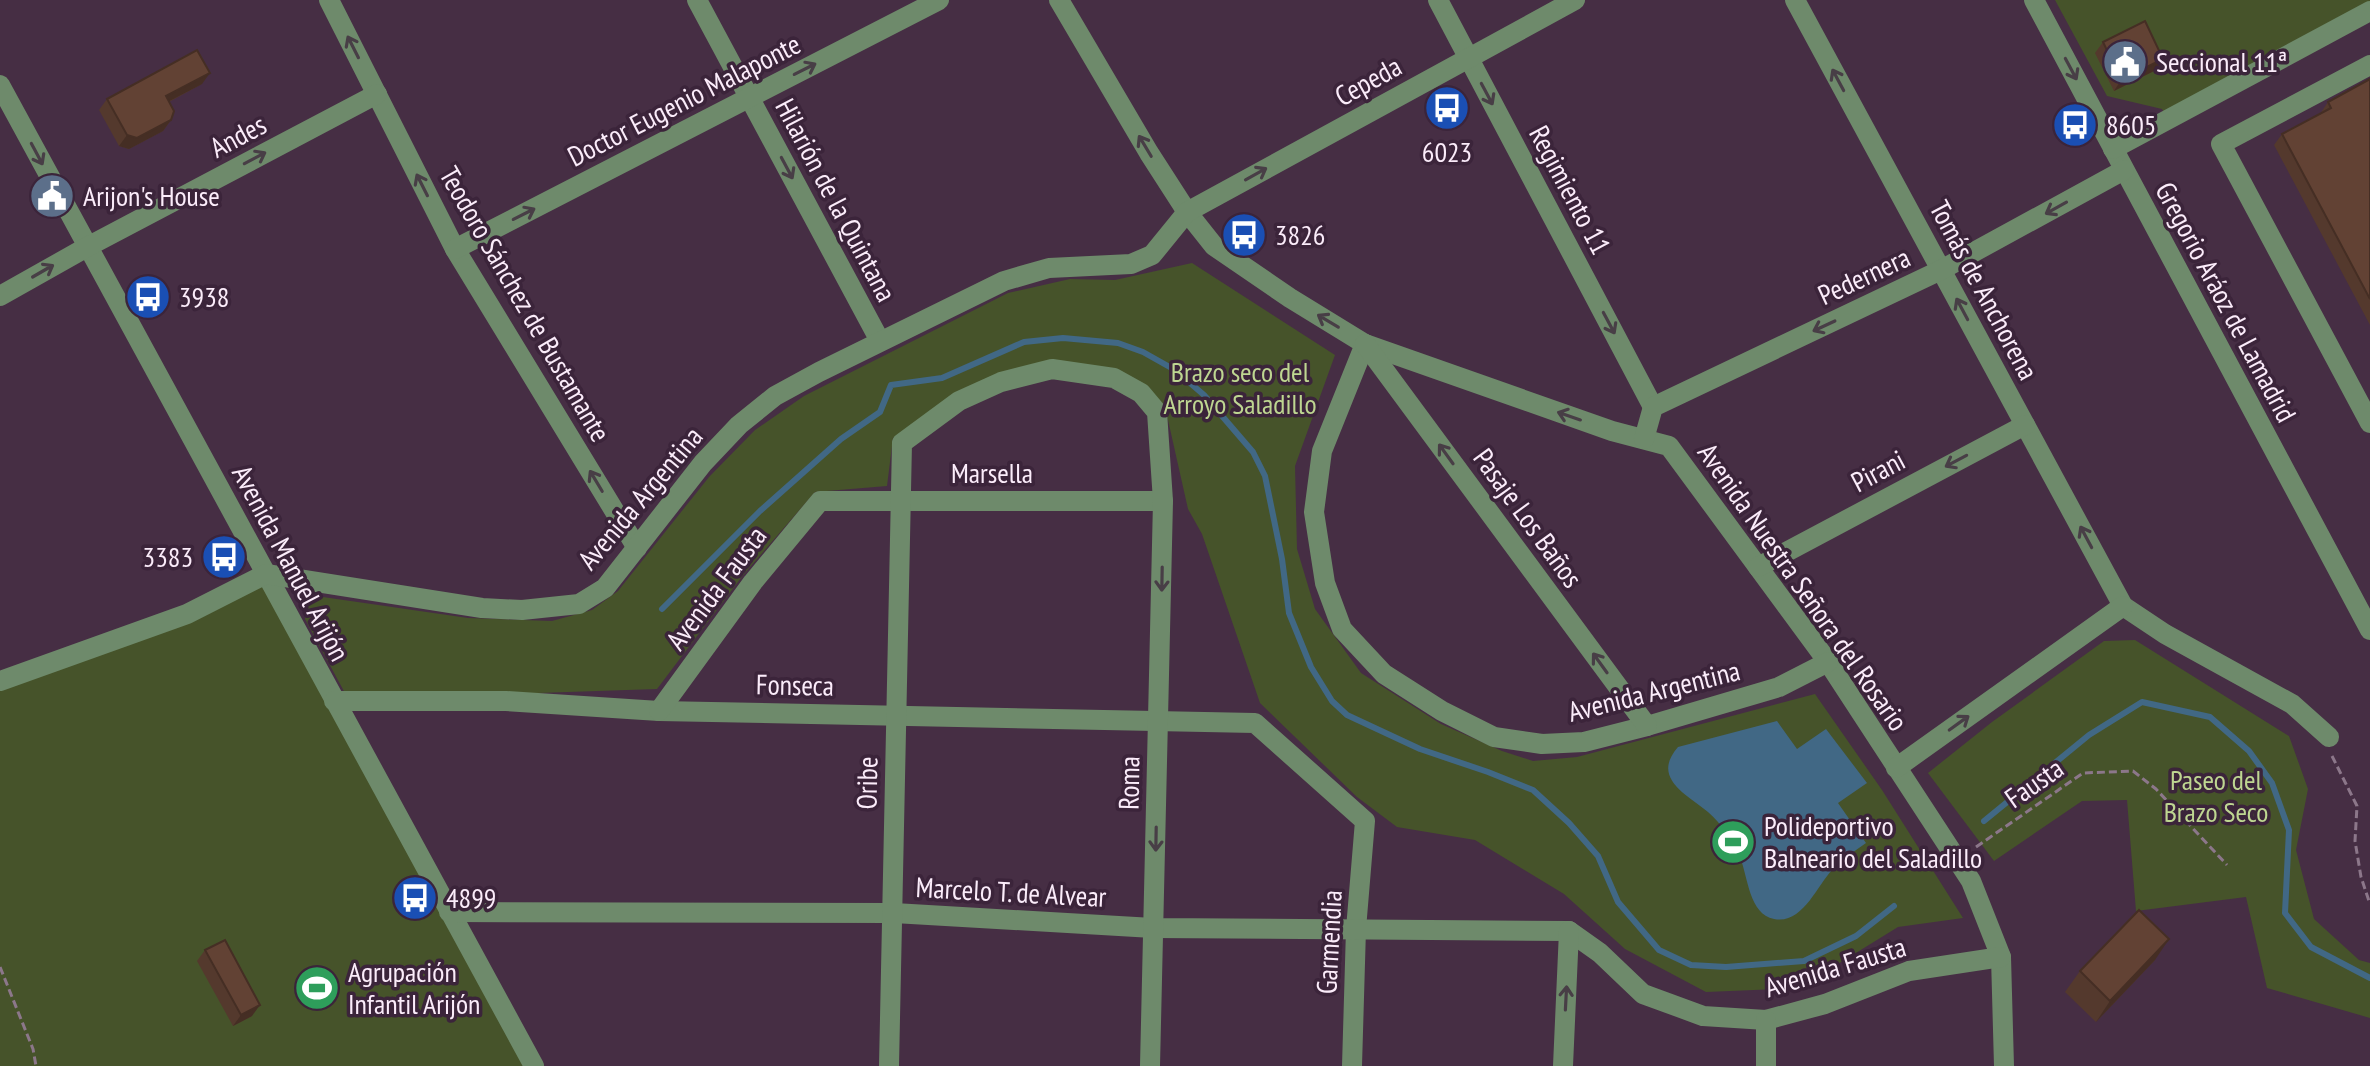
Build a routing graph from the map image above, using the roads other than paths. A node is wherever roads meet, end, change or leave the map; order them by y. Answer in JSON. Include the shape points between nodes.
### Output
{"nodes":[{"id":1,"x":329,"y":0,"type":"edge"},
{"id":2,"x":697,"y":0,"type":"edge"},
{"id":3,"x":939,"y":0,"type":"edge"},
{"id":4,"x":1059,"y":0,"type":"edge"},
{"id":5,"x":1438,"y":0,"type":"edge"},
{"id":6,"x":1575,"y":0,"type":"edge"},
{"id":7,"x":1795,"y":0,"type":"edge"},
{"id":8,"x":2034,"y":0,"type":"edge"},
{"id":9,"x":2370,"y":11,"type":"edge"},
{"id":10,"x":1468,"y":58,"type":"junction"},
{"id":11,"x":2370,"y":65,"type":"edge"},
{"id":12,"x":0,"y":85,"type":"edge"},
{"id":13,"x":377,"y":94,"type":"junction"},
{"id":14,"x":749,"y":97,"type":"junction"},
{"id":15,"x":2113,"y":149,"type":"junction"},
{"id":16,"x":2124,"y":170,"type":"junction"},
{"id":17,"x":1187,"y":212,"type":"junction"},
{"id":18,"x":87,"y":247,"type":"junction"},
{"id":19,"x":455,"y":249,"type":"junction"},
{"id":20,"x":1941,"y":270,"type":"junction"},
{"id":21,"x":0,"y":296,"type":"edge"},
{"id":22,"x":880,"y":341,"type":"junction"},
{"id":23,"x":1365,"y":344,"type":"junction"},
{"id":24,"x":1653,"y":407,"type":"junction"},
{"id":25,"x":2370,"y":423,"type":"edge"},
{"id":26,"x":2025,"y":425,"type":"junction"},
{"id":27,"x":1644,"y":439,"type":"junction"},
{"id":28,"x":820,"y":501,"type":"joint"},
{"id":29,"x":900,"y":501,"type":"junction"},
{"id":30,"x":1163,"y":501,"type":"junction"},
{"id":31,"x":637,"y":548,"type":"junction"},
{"id":32,"x":1758,"y":567,"type":"junction"},
{"id":33,"x":266,"y":574,"type":"junction"},
{"id":34,"x":2123,"y":606,"type":"junction"},
{"id":35,"x":2370,"y":630,"type":"edge"},
{"id":36,"x":1828,"y":662,"type":"junction"},
{"id":37,"x":0,"y":681,"type":"edge"},
{"id":38,"x":334,"y":701,"type":"junction"},
{"id":39,"x":659,"y":711,"type":"junction"},
{"id":40,"x":896,"y":715,"type":"junction"},
{"id":41,"x":1158,"y":721,"type":"junction"},
{"id":42,"x":1647,"y":726,"type":"junction"},
{"id":43,"x":2329,"y":737,"type":"road end"},
{"id":44,"x":1896,"y":768,"type":"junction"},
{"id":45,"x":1365,"y":821,"type":"joint"},
{"id":46,"x":449,"y":912,"type":"junction"},
{"id":47,"x":894,"y":913,"type":"junction"},
{"id":48,"x":1153,"y":928,"type":"junction"},
{"id":49,"x":1356,"y":929,"type":"junction"},
{"id":50,"x":1569,"y":931,"type":"junction"},
{"id":51,"x":2001,"y":957,"type":"junction"},
{"id":52,"x":1766,"y":1020,"type":"junction"},
{"id":53,"x":2002,"y":1043,"type":"junction"},
{"id":54,"x":534,"y":1066,"type":"edge"},
{"id":55,"x":889,"y":1066,"type":"edge"},
{"id":56,"x":1150,"y":1066,"type":"edge"},
{"id":57,"x":1352,"y":1066,"type":"edge"},
{"id":58,"x":1563,"y":1066,"type":"edge"},
{"id":59,"x":1766,"y":1066,"type":"edge"},
{"id":60,"x":1995,"y":1066,"type":"edge"},
{"id":61,"x":2004,"y":1066,"type":"edge"}],
"edges":[{"from":13,"to":1,"type":"street","name":"Teodoro Sánchez de Bustamante","one_way":true},
{"from":2,"to":14,"type":"street","name":"Hilarión de la Quintana"},
{"from":14,"to":3,"type":"street","name":"Doctor Eugenio Malaponte","one_way":true},
{"from":17,"to":4,"type":"street","name":"Avenida Nuestra Señora del Rosario","one_way":true},
{"from":5,"to":10,"type":"street","name":"Regimiento 11"},
{"from":6,"to":10,"type":"street","name":"Cepeda"},
{"from":20,"to":7,"type":"street","name":"Tomás de Anchorena","one_way":true},
{"from":8,"to":15,"type":"street","name":"Gregorio Aráoz de Lamadrid","one_way":true},
{"from":9,"to":15,"type":"street"},
{"from":17,"to":10,"type":"street","name":"Cepeda","one_way":true},
{"from":10,"to":24,"type":"street","name":"Regimiento 11","one_way":true},
{"from":11,"to":25,"type":"street","via":[[2221,144]]},
{"from":12,"to":18,"type":"street","name":"Avenida Manuel Arijón","one_way":true},
{"from":18,"to":13,"type":"street","name":"Andes","one_way":true},
{"from":19,"to":13,"type":"street","name":"Teodoro Sánchez de Bustamante","one_way":true},
{"from":19,"to":14,"type":"street","name":"Doctor Eugenio Malaponte","one_way":true},
{"from":14,"to":22,"type":"street","name":"Hilarión de la Quintana","one_way":true},
{"from":15,"to":16,"type":"street","name":"Gregorio Aráoz de Lamadrid"},
{"from":16,"to":20,"type":"street","name":"Pedernera","one_way":true},
{"from":16,"to":35,"type":"street","name":"Gregorio Aráoz de Lamadrid"},
{"from":17,"to":22,"type":"street","name":"Avenida Argentina","via":[[1152,255],[1131,264],[1049,268],[1004,281]]},
{"from":23,"to":17,"type":"street","name":"Avenida Nuestra Señora del Rosario","one_way":true,"via":[[1214,246]]},
{"from":21,"to":18,"type":"street","name":"Andes","one_way":true},
{"from":18,"to":33,"type":"street","name":"Avenida Manuel Arijón"},
{"from":31,"to":19,"type":"street","name":"Teodoro Sánchez de Bustamante","one_way":true},
{"from":20,"to":24,"type":"street","name":"Pedernera","one_way":true},
{"from":26,"to":20,"type":"street","name":"Tomás de Anchorena","one_way":true},
{"from":22,"to":31,"type":"street","name":"Avenida Argentina","via":[[775,396],[739,425]]},
{"from":27,"to":23,"type":"street","name":"Avenida Nuestra Señora del Rosario","one_way":true},
{"from":42,"to":23,"type":"street","name":"Pasaje Los Baños","one_way":true},
{"from":23,"to":42,"type":"street","name":"Avenida Argentina","via":[[1322,451],[1314,512],[1325,583],[1342,629],[1384,674],[1494,737],[1542,744],[1584,742]]},
{"from":24,"to":27,"type":"street"},
{"from":26,"to":32,"type":"street","name":"Pirani","one_way":true},
{"from":34,"to":26,"type":"street","name":"Tomás de Anchorena","one_way":true},
{"from":27,"to":32,"type":"street","name":"Avenida Nuestra Señora del Rosario","via":[[1669,446]]},
{"from":28,"to":29,"type":"street","name":"Marsella"},
{"from":28,"to":39,"type":"street","name":"Avenida Fausta"},
{"from":29,"to":30,"type":"street","name":"Marsella"},
{"from":29,"to":30,"type":"street","via":[[902,443],[959,401],[1001,382],[1052,369],[1114,378],[1141,393],[1157,412]]},
{"from":29,"to":40,"type":"street","name":"Oribe"},
{"from":30,"to":41,"type":"street","name":"Roma","one_way":true},
{"from":31,"to":33,"type":"street","name":"Avenida Argentina","via":[[605,588],[579,604],[554,609],[482,608]]},
{"from":32,"to":36,"type":"street","name":"Avenida Nuestra Señora del Rosario"},
{"from":33,"to":37,"type":"street","via":[[187,614]]},
{"from":33,"to":38,"type":"street","name":"Avenida Manuel Arijón"},
{"from":34,"to":43,"type":"street","via":[[2292,704]]},
{"from":44,"to":34,"type":"street","one_way":true},
{"from":36,"to":42,"type":"street","name":"Avenida Argentina","via":[[1779,687]]},
{"from":36,"to":44,"type":"street","name":"Avenida Nuestra Señora del Rosario"},
{"from":38,"to":39,"type":"street","name":"Fonseca","via":[[506,701]]},
{"from":38,"to":46,"type":"street","name":"Avenida Manuel Arijón"},
{"from":39,"to":40,"type":"street","name":"Fonseca"},
{"from":40,"to":41,"type":"street","name":"Fonseca"},
{"from":40,"to":47,"type":"street","name":"Oribe"},
{"from":41,"to":45,"type":"street","name":"Fonseca","via":[[1255,723]]},
{"from":41,"to":48,"type":"street","name":"Roma","one_way":true},
{"from":44,"to":51,"type":"street","name":"Avenida Nuestra Señora del Rosario","via":[[1971,881]]},
{"from":45,"to":49,"type":"street","name":"Garmendia"},
{"from":46,"to":47,"type":"street","name":"Marcelo T. de Alvear"},
{"from":46,"to":54,"type":"street","name":"Avenida Manuel Arijón"},
{"from":47,"to":48,"type":"street","name":"Marcelo T. de Alvear"},
{"from":47,"to":55,"type":"street","name":"Oribe"},
{"from":48,"to":49,"type":"street","name":"Marcelo T. de Alvear"},
{"from":48,"to":56,"type":"street","name":"Roma"},
{"from":49,"to":50,"type":"street","name":"Marcelo T. de Alvear"},
{"from":49,"to":57,"type":"street","name":"Garmendia"},
{"from":50,"to":52,"type":"street","name":"Avenida Fausta","via":[[1643,994],[1703,1016]]},
{"from":58,"to":50,"type":"street","one_way":true},
{"from":51,"to":52,"type":"street","name":"Avenida Fausta","via":[[1909,971]]},
{"from":51,"to":53,"type":"street","name":"Avenida Nuestra Señora del Rosario"},
{"from":52,"to":59,"type":"street"},
{"from":53,"to":60,"type":"street","name":"Avenida Nuestra Señora del Rosario"},
{"from":53,"to":61,"type":"street","name":"Avenida Nuestra Señora del Rosario"}]}
